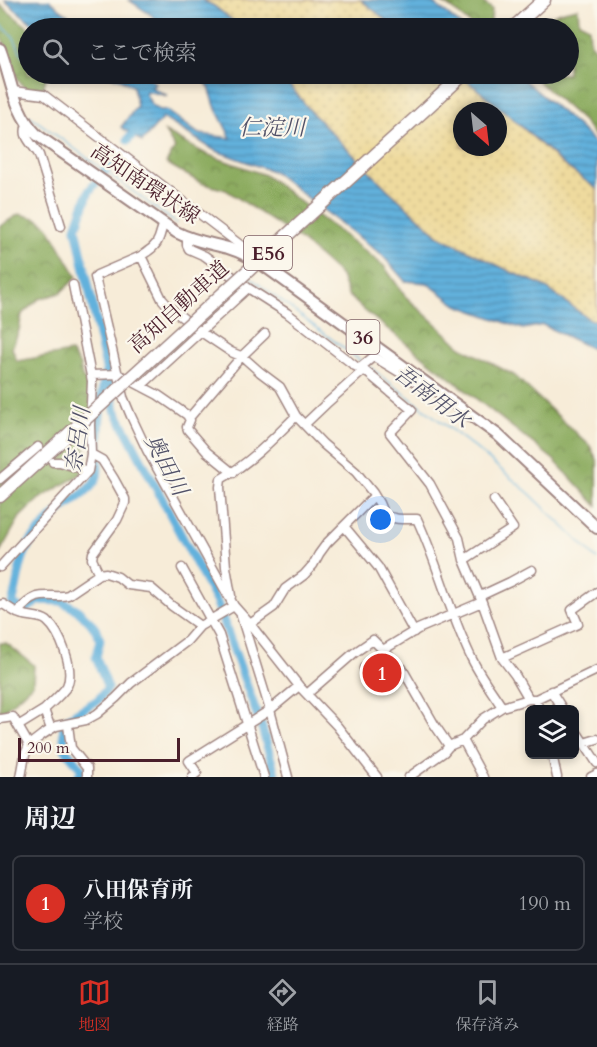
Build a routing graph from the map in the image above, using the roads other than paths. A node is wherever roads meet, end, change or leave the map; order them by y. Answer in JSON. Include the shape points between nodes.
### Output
{"nodes":[{"id":1,"x":544,"y":0,"type":"edge"},
{"id":2,"x":524,"y":18,"type":"edge"},
{"id":3,"x":0,"y":49,"type":"edge"},
{"id":4,"x":453,"y":84,"type":"edge"},
{"id":5,"x":13,"y":92,"type":"junction"},
{"id":6,"x":27,"y":125,"type":"junction"},
{"id":7,"x":164,"y":224,"type":"junction"},
{"id":8,"x":61,"y":226,"type":"dead end"},
{"id":9,"x":187,"y":238,"type":"junction"},
{"id":10,"x":141,"y":256,"type":"junction"},
{"id":11,"x":249,"y":256,"type":"junction"},
{"id":12,"x":73,"y":285,"type":"dead end"},
{"id":13,"x":248,"y":288,"type":"junction"},
{"id":14,"x":201,"y":332,"type":"junction"},
{"id":15,"x":265,"y":333,"type":"dead end"},
{"id":16,"x":241,"y":357,"type":"junction"},
{"id":17,"x":361,"y":369,"type":"junction"},
{"id":18,"x":118,"y":374,"type":"junction"},
{"id":19,"x":92,"y":375,"type":"junction"},
{"id":20,"x":141,"y":386,"type":"junction"},
{"id":21,"x":91,"y":403,"type":"junction"},
{"id":22,"x":98,"y":411,"type":"dead end"},
{"id":23,"x":296,"y":416,"type":"junction"},
{"id":24,"x":189,"y":418,"type":"junction"},
{"id":25,"x":479,"y":421,"type":"junction"},
{"id":26,"x":305,"y":424,"type":"junction"},
{"id":27,"x":38,"y":447,"type":"dead end"},
{"id":28,"x":91,"y":454,"type":"junction"},
{"id":29,"x":53,"y":462,"type":"dead end"},
{"id":30,"x":88,"y":471,"type":"junction"},
{"id":31,"x":233,"y":473,"type":"junction"},
{"id":32,"x":0,"y":478,"type":"edge"},
{"id":33,"x":0,"y":496,"type":"edge"},
{"id":34,"x":374,"y":496,"type":"junction"},
{"id":35,"x":495,"y":500,"type":"dead end"},
{"id":36,"x":344,"y":526,"type":"junction"},
{"id":37,"x":597,"y":528,"type":"edge"},
{"id":38,"x":464,"y":560,"type":"junction"},
{"id":39,"x":0,"y":567,"type":"edge"},
{"id":40,"x":182,"y":568,"type":"dead end"},
{"id":41,"x":532,"y":570,"type":"dead end"},
{"id":42,"x":99,"y":574,"type":"junction"},
{"id":43,"x":597,"y":592,"type":"edge"},
{"id":44,"x":481,"y":599,"type":"junction"},
{"id":45,"x":0,"y":605,"type":"edge"},
{"id":46,"x":232,"y":608,"type":"junction"},
{"id":47,"x":20,"y":610,"type":"junction"},
{"id":48,"x":240,"y":614,"type":"junction"},
{"id":49,"x":453,"y":614,"type":"junction"},
{"id":50,"x":214,"y":618,"type":"junction"},
{"id":51,"x":250,"y":624,"type":"junction"},
{"id":52,"x":200,"y":626,"type":"junction"},
{"id":53,"x":414,"y":632,"type":"junction"},
{"id":54,"x":384,"y":651,"type":"junction"},
{"id":55,"x":502,"y":658,"type":"junction"},
{"id":56,"x":402,"y":668,"type":"junction"},
{"id":57,"x":597,"y":670,"type":"edge"},
{"id":58,"x":299,"y":686,"type":"junction"},
{"id":59,"x":551,"y":691,"type":"junction"},
{"id":60,"x":307,"y":694,"type":"junction"},
{"id":61,"x":532,"y":699,"type":"junction"},
{"id":62,"x":536,"y":705,"type":"edge"},
{"id":63,"x":560,"y":705,"type":"edge"},
{"id":64,"x":502,"y":706,"type":"junction"},
{"id":65,"x":44,"y":710,"type":"junction"},
{"id":66,"x":270,"y":710,"type":"junction"},
{"id":67,"x":0,"y":719,"type":"edge"},
{"id":68,"x":249,"y":723,"type":"junction"},
{"id":69,"x":18,"y":726,"type":"junction"},
{"id":70,"x":60,"y":726,"type":"junction"},
{"id":71,"x":579,"y":736,"type":"edge"},
{"id":72,"x":597,"y":739,"type":"edge"},
{"id":73,"x":463,"y":740,"type":"junction"},
{"id":74,"x":584,"y":743,"type":"junction"},
{"id":75,"x":29,"y":745,"type":"junction"},
{"id":76,"x":448,"y":746,"type":"junction"},
{"id":77,"x":553,"y":759,"type":"edge"},
{"id":78,"x":597,"y":763,"type":"edge"},
{"id":79,"x":597,"y":774,"type":"edge"},
{"id":80,"x":21,"y":777,"type":"edge"},
{"id":81,"x":87,"y":777,"type":"edge"},
{"id":82,"x":192,"y":777,"type":"edge"},
{"id":83,"x":264,"y":777,"type":"edge"},
{"id":84,"x":288,"y":777,"type":"edge"},
{"id":85,"x":377,"y":777,"type":"edge"},
{"id":86,"x":409,"y":777,"type":"edge"},
{"id":87,"x":483,"y":777,"type":"edge"},
{"id":88,"x":557,"y":777,"type":"edge"},
{"id":89,"x":591,"y":777,"type":"edge"}],
"edges":[{"from":1,"to":2,"type":"highway"},
{"from":3,"to":5,"type":"main road","name":"高知南環状線","number":"36"},
{"from":4,"to":33,"type":"highway","name":"高知自動車道","number":"E56","bridge":true},
{"from":5,"to":6,"type":"main road","name":"高知南環状線","number":"36"},
{"from":5,"to":11,"type":"street","via":[[44,95],[243,247]]},
{"from":6,"to":7,"type":"main road","name":"高知南環状線","number":"36"},
{"from":6,"to":8,"type":"street","via":[[25,135],[39,155]]},
{"from":7,"to":9,"type":"main road","name":"高知南環状線","number":"36"},
{"from":7,"to":10,"type":"street","via":[[154,246]]},
{"from":9,"to":11,"type":"main road","name":"高知南環状線","number":"36"},
{"from":9,"to":13,"type":"street","via":[[189,249]]},
{"from":10,"to":14,"type":"street","via":[[162,299]]},
{"from":10,"to":18,"type":"street","via":[[95,277]]},
{"from":11,"to":25,"type":"main road","name":"高知南環状線","number":"36"},
{"from":12,"to":19,"type":"street"},
{"from":13,"to":14,"type":"street"},
{"from":13,"to":17,"type":"street"},
{"from":14,"to":16,"type":"street"},
{"from":14,"to":20,"type":"street"},
{"from":15,"to":16,"type":"street"},
{"from":16,"to":23,"type":"street","via":[[280,387]]},
{"from":16,"to":24,"type":"street"},
{"from":17,"to":25,"type":"street","via":[[373,357],[380,360]]},
{"from":17,"to":26,"type":"street"},
{"from":17,"to":38,"type":"street","via":[[412,410],[390,433],[430,484],[459,538]]},
{"from":18,"to":19,"type":"street"},
{"from":18,"to":20,"type":"street"},
{"from":18,"to":46,"type":"street","via":[[138,431]]},
{"from":19,"to":21,"type":"street"},
{"from":20,"to":24,"type":"street"},
{"from":21,"to":22,"type":"street"},
{"from":21,"to":28,"type":"street"},
{"from":23,"to":26,"type":"street"},
{"from":23,"to":31,"type":"street"},
{"from":24,"to":31,"type":"street","via":[[188,430]]},
{"from":25,"to":37,"type":"main road","name":"高知南環状線","number":"36"},
{"from":26,"to":34,"type":"street","via":[[356,472]]},
{"from":27,"to":32,"type":"street"},
{"from":28,"to":30,"type":"street"},
{"from":28,"to":42,"type":"street","via":[[102,460],[125,498],[117,520],[93,552]]},
{"from":29,"to":30,"type":"street"},
{"from":30,"to":39,"type":"street"},
{"from":31,"to":46,"type":"street","via":[[221,479],[220,487]]},
{"from":34,"to":36,"type":"street"},
{"from":34,"to":49,"type":"street","via":[[384,515],[392,519],[417,519]]},
{"from":35,"to":38,"type":"street","via":[[513,528]]},
{"from":36,"to":51,"type":"street","via":[[304,576],[285,589],[274,607]]},
{"from":36,"to":53,"type":"street","via":[[378,567]]},
{"from":38,"to":44,"type":"street"},
{"from":40,"to":50,"type":"street"},
{"from":41,"to":44,"type":"street"},
{"from":42,"to":47,"type":"street","via":[[68,595],[38,596]]},
{"from":42,"to":52,"type":"street","via":[[118,577],[128,585],[151,588]]},
{"from":43,"to":55,"type":"street","via":[[572,610],[578,624]]},
{"from":44,"to":49,"type":"street"},
{"from":44,"to":55,"type":"street"},
{"from":45,"to":47,"type":"street"},
{"from":46,"to":48,"type":"street"},
{"from":46,"to":50,"type":"street"},
{"from":47,"to":65,"type":"street","via":[[22,615],[47,621],[67,657],[67,686]]},
{"from":48,"to":51,"type":"street"},
{"from":48,"to":66,"type":"street"},
{"from":49,"to":53,"type":"street"},
{"from":49,"to":64,"type":"street","via":[[470,656]]},
{"from":50,"to":52,"type":"street"},
{"from":50,"to":68,"type":"street"},
{"from":51,"to":58,"type":"street"},
{"from":52,"to":70,"type":"street","via":[[97,714]]},
{"from":53,"to":54,"type":"street"},
{"from":54,"to":56,"type":"street"},
{"from":54,"to":56,"type":"street","via":[[364,668],[378,687]]},
{"from":54,"to":60,"type":"street","via":[[373,640]]},
{"from":55,"to":61,"type":"street"},
{"from":56,"to":76,"type":"street"},
{"from":57,"to":59,"type":"street"},
{"from":58,"to":60,"type":"street"},
{"from":58,"to":66,"type":"street"},
{"from":59,"to":61,"type":"street"},
{"from":59,"to":63,"type":"street"},
{"from":60,"to":85,"type":"street"},
{"from":61,"to":62,"type":"street"},
{"from":61,"to":64,"type":"street"},
{"from":64,"to":73,"type":"street","via":[[483,718]]},
{"from":65,"to":69,"type":"street"},
{"from":65,"to":70,"type":"street"},
{"from":66,"to":68,"type":"street"},
{"from":66,"to":84,"type":"street"},
{"from":67,"to":69,"type":"street","via":[[13,717]]},
{"from":68,"to":82,"type":"street","via":[[189,761],[197,773]]},
{"from":68,"to":83,"type":"street"},
{"from":69,"to":75,"type":"street"},
{"from":70,"to":75,"type":"street"},
{"from":70,"to":81,"type":"street","via":[[87,768]]},
{"from":71,"to":74,"type":"street"},
{"from":72,"to":74,"type":"street"},
{"from":73,"to":76,"type":"street"},
{"from":73,"to":87,"type":"street"},
{"from":74,"to":78,"type":"street"},
{"from":75,"to":80,"type":"street"},
{"from":76,"to":86,"type":"street"},
{"from":77,"to":88,"type":"street"},
{"from":79,"to":89,"type":"street"}]}
